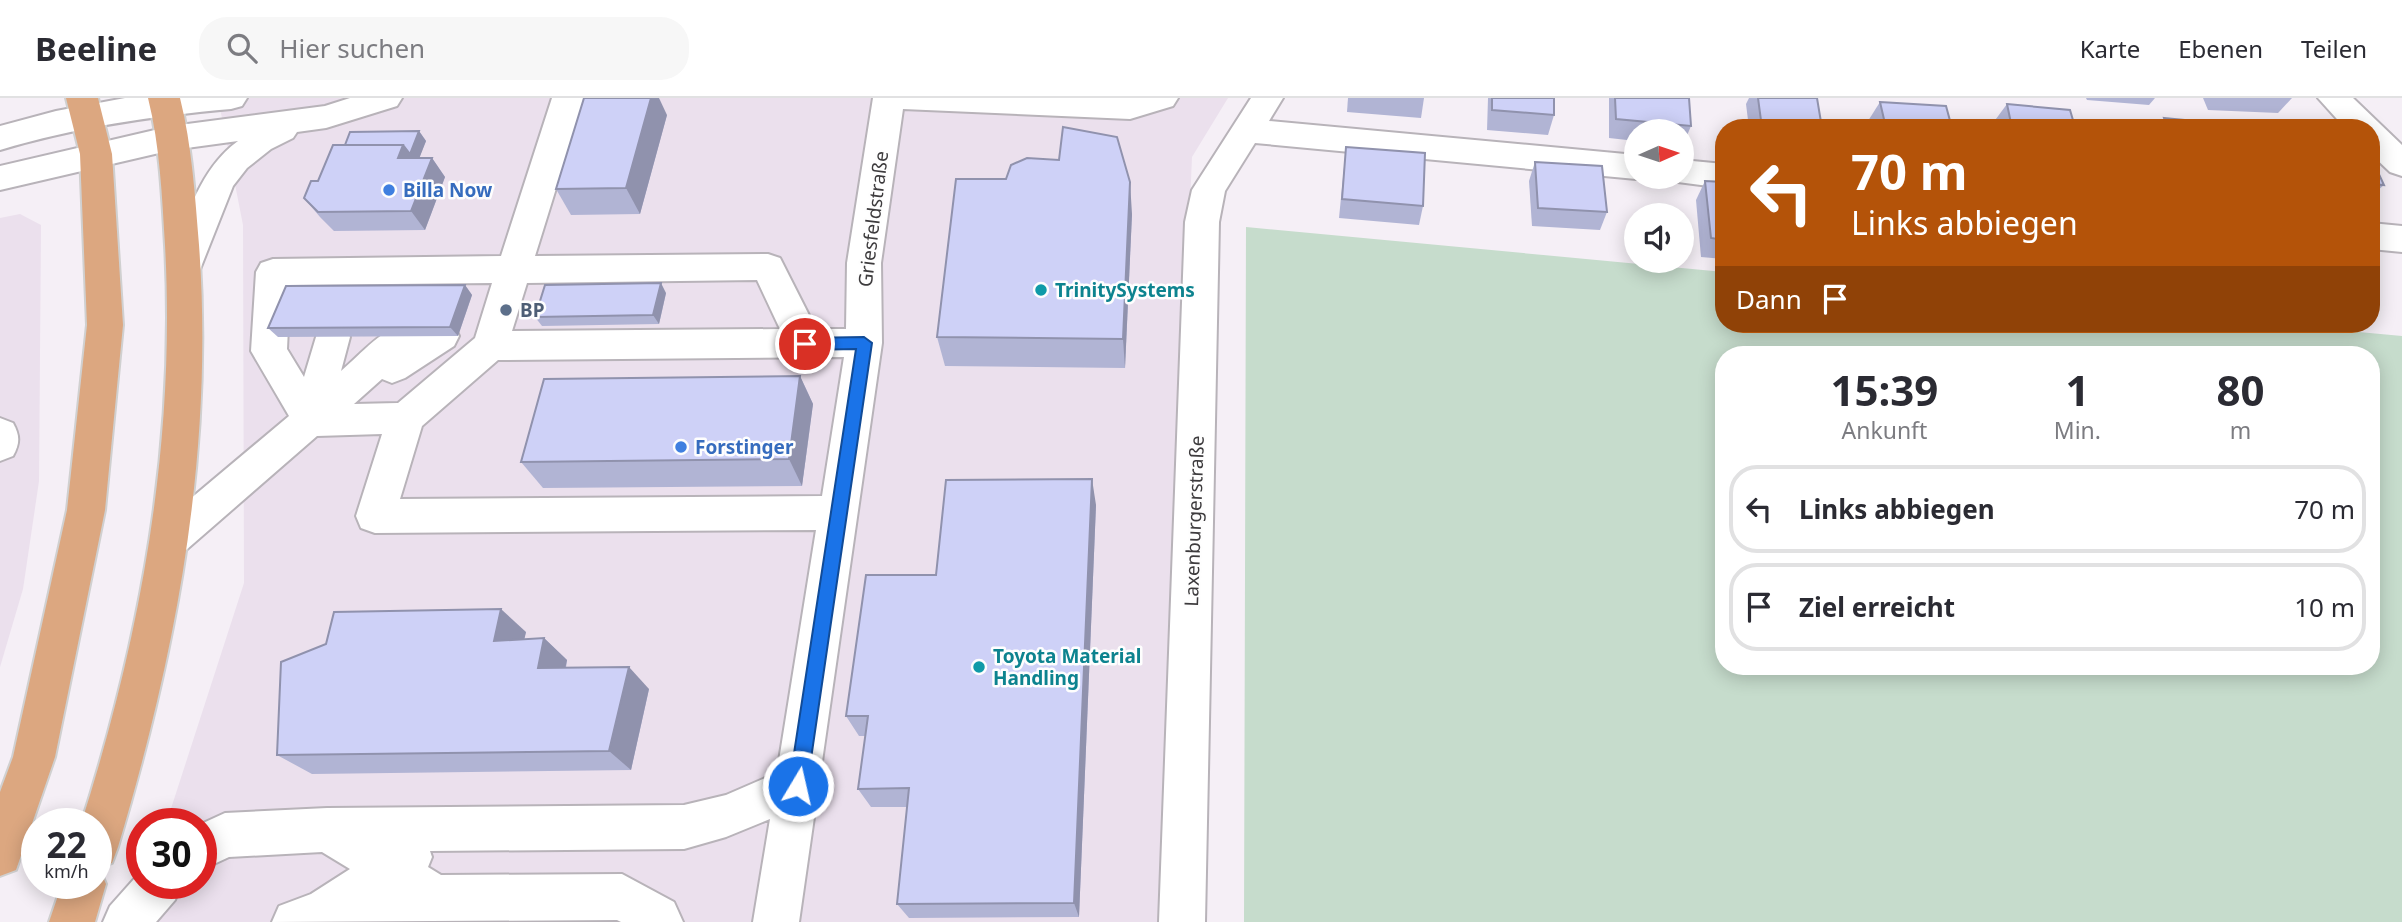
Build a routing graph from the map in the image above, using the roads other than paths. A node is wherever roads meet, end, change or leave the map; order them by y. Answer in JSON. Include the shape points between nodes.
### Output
{"nodes":[{"id":1,"x":231,"y":98,"type":"edge"},
{"id":2,"x":386,"y":98,"type":"edge"},
{"id":3,"x":568,"y":98,"type":"edge"},
{"id":4,"x":889,"y":98,"type":"edge"},
{"id":5,"x":901,"y":98,"type":"edge"},
{"id":6,"x":1162,"y":98,"type":"edge"},
{"id":7,"x":1267,"y":98,"type":"edge"},
{"id":8,"x":2334,"y":98,"type":"edge"},
{"id":9,"x":165,"y":101,"type":"edge"},
{"id":10,"x":84,"y":107,"type":"edge"},
{"id":11,"x":2356,"y":119,"type":"edge"},
{"id":12,"x":296,"y":122,"type":"junction"},
{"id":13,"x":1247,"y":131,"type":"junction"},
{"id":14,"x":0,"y":138,"type":"edge"},
{"id":15,"x":172,"y":138,"type":"junction"},
{"id":16,"x":2380,"y":143,"type":"edge"},
{"id":17,"x":96,"y":154,"type":"junction"},
{"id":18,"x":2402,"y":164,"type":"edge"},
{"id":19,"x":1624,"y":166,"type":"edge"},
{"id":20,"x":1694,"y":173,"type":"edge"},
{"id":21,"x":1715,"y":175,"type":"edge"},
{"id":22,"x":0,"y":178,"type":"edge"},
{"id":23,"x":2380,"y":237,"type":"edge"},
{"id":24,"x":2402,"y":239,"type":"edge"},
{"id":25,"x":185,"y":268,"type":"junction"},
{"id":26,"x":516,"y":268,"type":"junction"},
{"id":27,"x":425,"y":336,"type":"edge"},
{"id":28,"x":296,"y":337,"type":"edge"},
{"id":29,"x":332,"y":337,"type":"edge"},
{"id":30,"x":368,"y":337,"type":"edge"},
{"id":31,"x":864,"y":343,"type":"junction"},
{"id":32,"x":805,"y":344,"type":"junction"},
{"id":33,"x":490,"y":346,"type":"junction"},
{"id":34,"x":406,"y":418,"type":"junction"},
{"id":35,"x":312,"y":421,"type":"junction"},
{"id":36,"x":840,"y":513,"type":"junction"},
{"id":37,"x":172,"y":538,"type":"junction"},
{"id":38,"x":798,"y":786,"type":"junction"},
{"id":39,"x":109,"y":808,"type":"edge"},
{"id":40,"x":459,"y":829,"type":"junction"},
{"id":41,"x":327,"y":830,"type":"junction"},
{"id":42,"x":217,"y":839,"type":"edge"},
{"id":43,"x":0,"y":854,"type":"edge"},
{"id":44,"x":390,"y":869,"type":"junction"},
{"id":45,"x":436,"y":898,"type":"junction"},
{"id":46,"x":79,"y":899,"type":"edge"},
{"id":47,"x":146,"y":899,"type":"edge"},
{"id":48,"x":309,"y":917,"type":"edge"},
{"id":49,"x":72,"y":922,"type":"edge"},
{"id":50,"x":126,"y":922,"type":"edge"},
{"id":51,"x":660,"y":922,"type":"edge"},
{"id":52,"x":776,"y":922,"type":"edge"},
{"id":53,"x":1182,"y":922,"type":"edge"}],
"edges":[{"from":1,"to":9,"type":"street"},
{"from":2,"to":12,"type":"street"},
{"from":3,"to":26,"type":"street"},
{"from":4,"to":31,"type":"street","name":"Griesfeldstraße","via":[[864,263]]},
{"from":5,"to":6,"type":"street","via":[[1097,108],[1130,108]]},
{"from":7,"to":13,"type":"street","name":"Laxenburgerstraße"},
{"from":8,"to":11,"type":"street"},
{"from":9,"to":10,"type":"street"},
{"from":9,"to":15,"type":"main road"},
{"from":10,"to":14,"type":"street"},
{"from":10,"to":17,"type":"main road"},
{"from":12,"to":15,"type":"street"},
{"from":12,"to":25,"type":"street","via":[[243,153],[218,181]]},
{"from":13,"to":19,"type":"street"},
{"from":13,"to":53,"type":"street","name":"Laxenburgerstraße","via":[[1209,190],[1202,222]]},
{"from":15,"to":17,"type":"street"},
{"from":15,"to":25,"type":"main road"},
{"from":16,"to":18,"type":"street"},
{"from":17,"to":22,"type":"street"},
{"from":17,"to":43,"type":"main road","via":[[104,325],[86,510],[34,757]]},
{"from":20,"to":21,"type":"street"},
{"from":23,"to":24,"type":"street"},
{"from":25,"to":37,"type":"main road","via":[[186,375]]},
{"from":26,"to":32,"type":"street","via":[[768,267]]},
{"from":26,"to":33,"type":"street"},
{"from":26,"to":35,"type":"street","via":[[444,282],[318,283],[273,272],[269,351]]},
{"from":27,"to":35,"type":"street"},
{"from":28,"to":35,"type":"street"},
{"from":29,"to":35,"type":"street"},
{"from":30,"to":35,"type":"street"},
{"from":31,"to":32,"type":"street"},
{"from":31,"to":36,"type":"street","name":"Griesfeldstraße"},
{"from":32,"to":33,"type":"street"},
{"from":33,"to":34,"type":"street"},
{"from":34,"to":35,"type":"street"},
{"from":34,"to":36,"type":"street","via":[[375,516]]},
{"from":35,"to":37,"type":"street"},
{"from":36,"to":38,"type":"street","name":"Griesfeldstraße"},
{"from":37,"to":39,"type":"main road","via":[[150,649]]},
{"from":38,"to":40,"type":"street","via":[[726,816],[684,827]]},
{"from":38,"to":52,"type":"street","name":"Griesfeldstraße"},
{"from":40,"to":41,"type":"street"},
{"from":40,"to":44,"type":"street"},
{"from":41,"to":42,"type":"street","via":[[225,835]]},
{"from":41,"to":44,"type":"street"},
{"from":44,"to":45,"type":"street"},
{"from":44,"to":48,"type":"street"},
{"from":45,"to":48,"type":"street"},
{"from":45,"to":51,"type":"street","via":[[622,897]]},
{"from":46,"to":49,"type":"main road"},
{"from":47,"to":50,"type":"street"}]}
